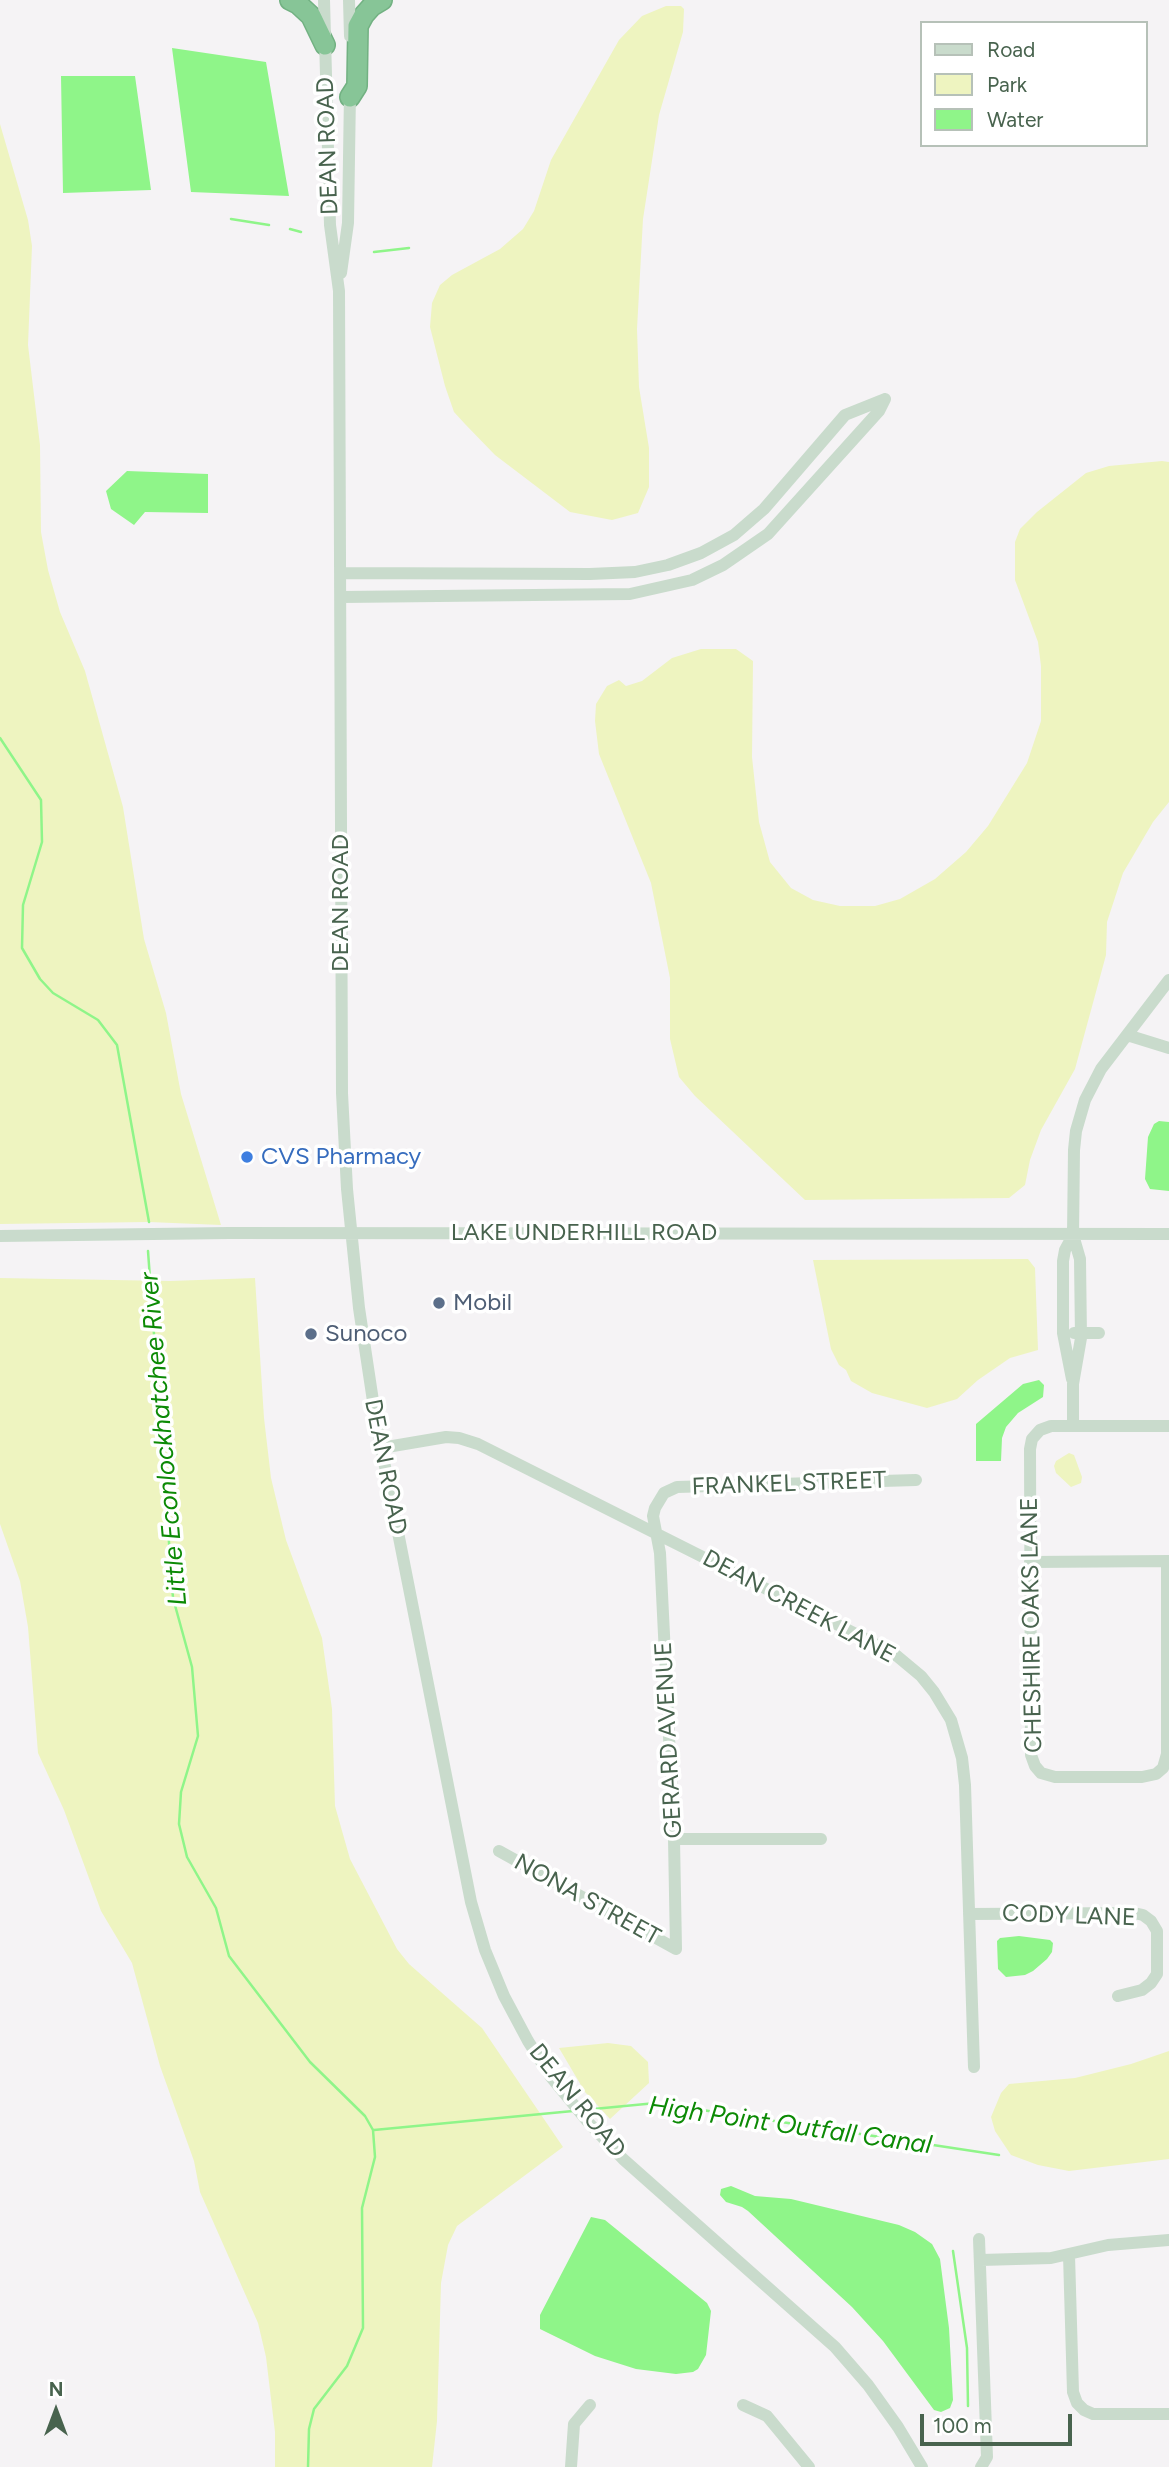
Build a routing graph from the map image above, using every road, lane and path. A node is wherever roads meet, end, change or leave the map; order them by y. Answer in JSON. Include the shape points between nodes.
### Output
{"nodes":[{"id":1,"x":290,"y":0,"type":"edge"},
{"id":2,"x":324,"y":0,"type":"edge"},
{"id":3,"x":349,"y":0,"type":"edge"},
{"id":4,"x":382,"y":0,"type":"edge"},
{"id":5,"x":325,"y":45,"type":"junction"},
{"id":6,"x":350,"y":97,"type":"junction"},
{"id":7,"x":339,"y":291,"type":"junction"},
{"id":8,"x":341,"y":573,"type":"junction"},
{"id":9,"x":342,"y":597,"type":"junction"},
{"id":10,"x":1169,"y":980,"type":"edge"},
{"id":11,"x":1127,"y":1035,"type":"junction"},
{"id":12,"x":1169,"y":1048,"type":"edge"},
{"id":13,"x":350,"y":1233,"type":"junction"},
{"id":14,"x":1169,"y":1234,"type":"edge"},
{"id":15,"x":1073,"y":1235,"type":"junction"},
{"id":16,"x":0,"y":1236,"type":"edge"},
{"id":17,"x":1063,"y":1333,"type":"junction"},
{"id":18,"x":1081,"y":1333,"type":"junction"},
{"id":19,"x":1100,"y":1333,"type":"dead end"},
{"id":20,"x":1073,"y":1384,"type":"junction"},
{"id":21,"x":1073,"y":1426,"type":"junction"},
{"id":22,"x":1169,"y":1426,"type":"edge"},
{"id":23,"x":381,"y":1448,"type":"junction"},
{"id":24,"x":916,"y":1480,"type":"dead end"},
{"id":25,"x":656,"y":1532,"type":"junction"},
{"id":26,"x":1168,"y":1561,"type":"edge"},
{"id":27,"x":1030,"y":1562,"type":"junction"},
{"id":28,"x":1168,"y":1696,"type":"edge"},
{"id":29,"x":674,"y":1839,"type":"junction"},
{"id":30,"x":821,"y":1839,"type":"dead end"},
{"id":31,"x":499,"y":1851,"type":"dead end"},
{"id":32,"x":969,"y":1914,"type":"junction"},
{"id":33,"x":676,"y":1949,"type":"joint"},
{"id":34,"x":1118,"y":1996,"type":"dead end"},
{"id":35,"x":974,"y":2067,"type":"dead end"},
{"id":36,"x":979,"y":2239,"type":"dead end"},
{"id":37,"x":1169,"y":2240,"type":"edge"},
{"id":38,"x":1069,"y":2255,"type":"junction"},
{"id":39,"x":981,"y":2260,"type":"junction"},
{"id":40,"x":590,"y":2405,"type":"dead end"},
{"id":41,"x":743,"y":2405,"type":"dead end"},
{"id":42,"x":1169,"y":2414,"type":"edge"},
{"id":43,"x":571,"y":2467,"type":"edge"},
{"id":44,"x":809,"y":2467,"type":"edge"},
{"id":45,"x":922,"y":2467,"type":"edge"},
{"id":46,"x":981,"y":2467,"type":"edge"}],
"edges":[{"from":1,"to":5,"type":"highway","via":[[311,16]]},
{"from":2,"to":5,"type":"street","name":"DEAN ROAD"},
{"from":3,"to":6,"type":"street","name":"DEAN ROAD"},
{"from":4,"to":6,"type":"highway","via":[[358,26],[357,86]]},
{"from":5,"to":7,"type":"street","name":"DEAN ROAD","via":[[330,225]]},
{"from":6,"to":7,"type":"street","name":"DEAN ROAD","via":[[348,223]]},
{"from":7,"to":8,"type":"street","name":"DEAN ROAD"},
{"from":8,"to":9,"type":"street","name":"DEAN ROAD"},
{"from":8,"to":9,"type":"street","via":[[590,574],[668,565],[734,534],[764,509],[845,415],[885,399],[768,534],[692,580],[630,594]]},
{"from":9,"to":13,"type":"street","name":"DEAN ROAD","via":[[342,1093]]},
{"from":10,"to":11,"type":"street"},
{"from":11,"to":12,"type":"street"},
{"from":11,"to":15,"type":"street","via":[[1095,1080],[1080,1116],[1074,1150]]},
{"from":13,"to":15,"type":"street","name":"LAKE UNDERHILL ROAD"},
{"from":13,"to":16,"type":"street","name":"LAKE UNDERHILL ROAD"},
{"from":13,"to":23,"type":"street","name":"DEAN ROAD"},
{"from":14,"to":15,"type":"street","name":"LAKE UNDERHILL ROAD"},
{"from":15,"to":17,"type":"street","via":[[1063,1256]]},
{"from":15,"to":18,"type":"street","via":[[1080,1259]]},
{"from":17,"to":18,"type":"street"},
{"from":17,"to":20,"type":"street"},
{"from":18,"to":19,"type":"street"},
{"from":18,"to":20,"type":"street"},
{"from":20,"to":21,"type":"street"},
{"from":21,"to":22,"type":"street","name":"CHESHIRE OAKS LANE"},
{"from":21,"to":27,"type":"street","name":"CHESHIRE OAKS LANE","via":[[1044,1428],[1031,1441]]},
{"from":23,"to":25,"type":"street","name":"DEAN CREEK LANE","via":[[446,1437],[470,1440]]},
{"from":23,"to":45,"type":"street","name":"DEAN ROAD","via":[[471,1902],[504,1996],[551,2077],[588,2122],[623,2159],[835,2347],[868,2385]]},
{"from":24,"to":25,"type":"street","name":"FRANKEL STREET","via":[[677,1487],[664,1493],[655,1508]]},
{"from":25,"to":29,"type":"street","name":"GERARD AVENUE"},
{"from":25,"to":32,"type":"street","name":"DEAN CREEK LANE","via":[[882,1647],[927,1683],[950,1720],[962,1758]]},
{"from":26,"to":27,"type":"street"},
{"from":26,"to":28,"type":"street","name":"CHESHIRE OAKS LANE"},
{"from":27,"to":28,"type":"street","name":"CHESHIRE OAKS LANE","via":[[1031,1755],[1037,1769],[1055,1777],[1156,1774],[1167,1759]]},
{"from":29,"to":30,"type":"street"},
{"from":29,"to":33,"type":"street","name":"GERARD AVENUE"},
{"from":31,"to":33,"type":"street","name":"NONA STREET"},
{"from":32,"to":34,"type":"street","name":"CODY LANE","via":[[1143,1915],[1157,1931],[1157,1974],[1142,1990]]},
{"from":32,"to":35,"type":"street","name":"DEAN CREEK LANE"},
{"from":36,"to":39,"type":"street"},
{"from":37,"to":38,"type":"street","via":[[1108,2245]]},
{"from":38,"to":39,"type":"street"},
{"from":38,"to":42,"type":"street","via":[[1077,2403],[1093,2414]]},
{"from":39,"to":46,"type":"street","via":[[987,2457]]},
{"from":40,"to":43,"type":"street","via":[[573,2427]]},
{"from":41,"to":44,"type":"street","via":[[767,2416]]}]}
